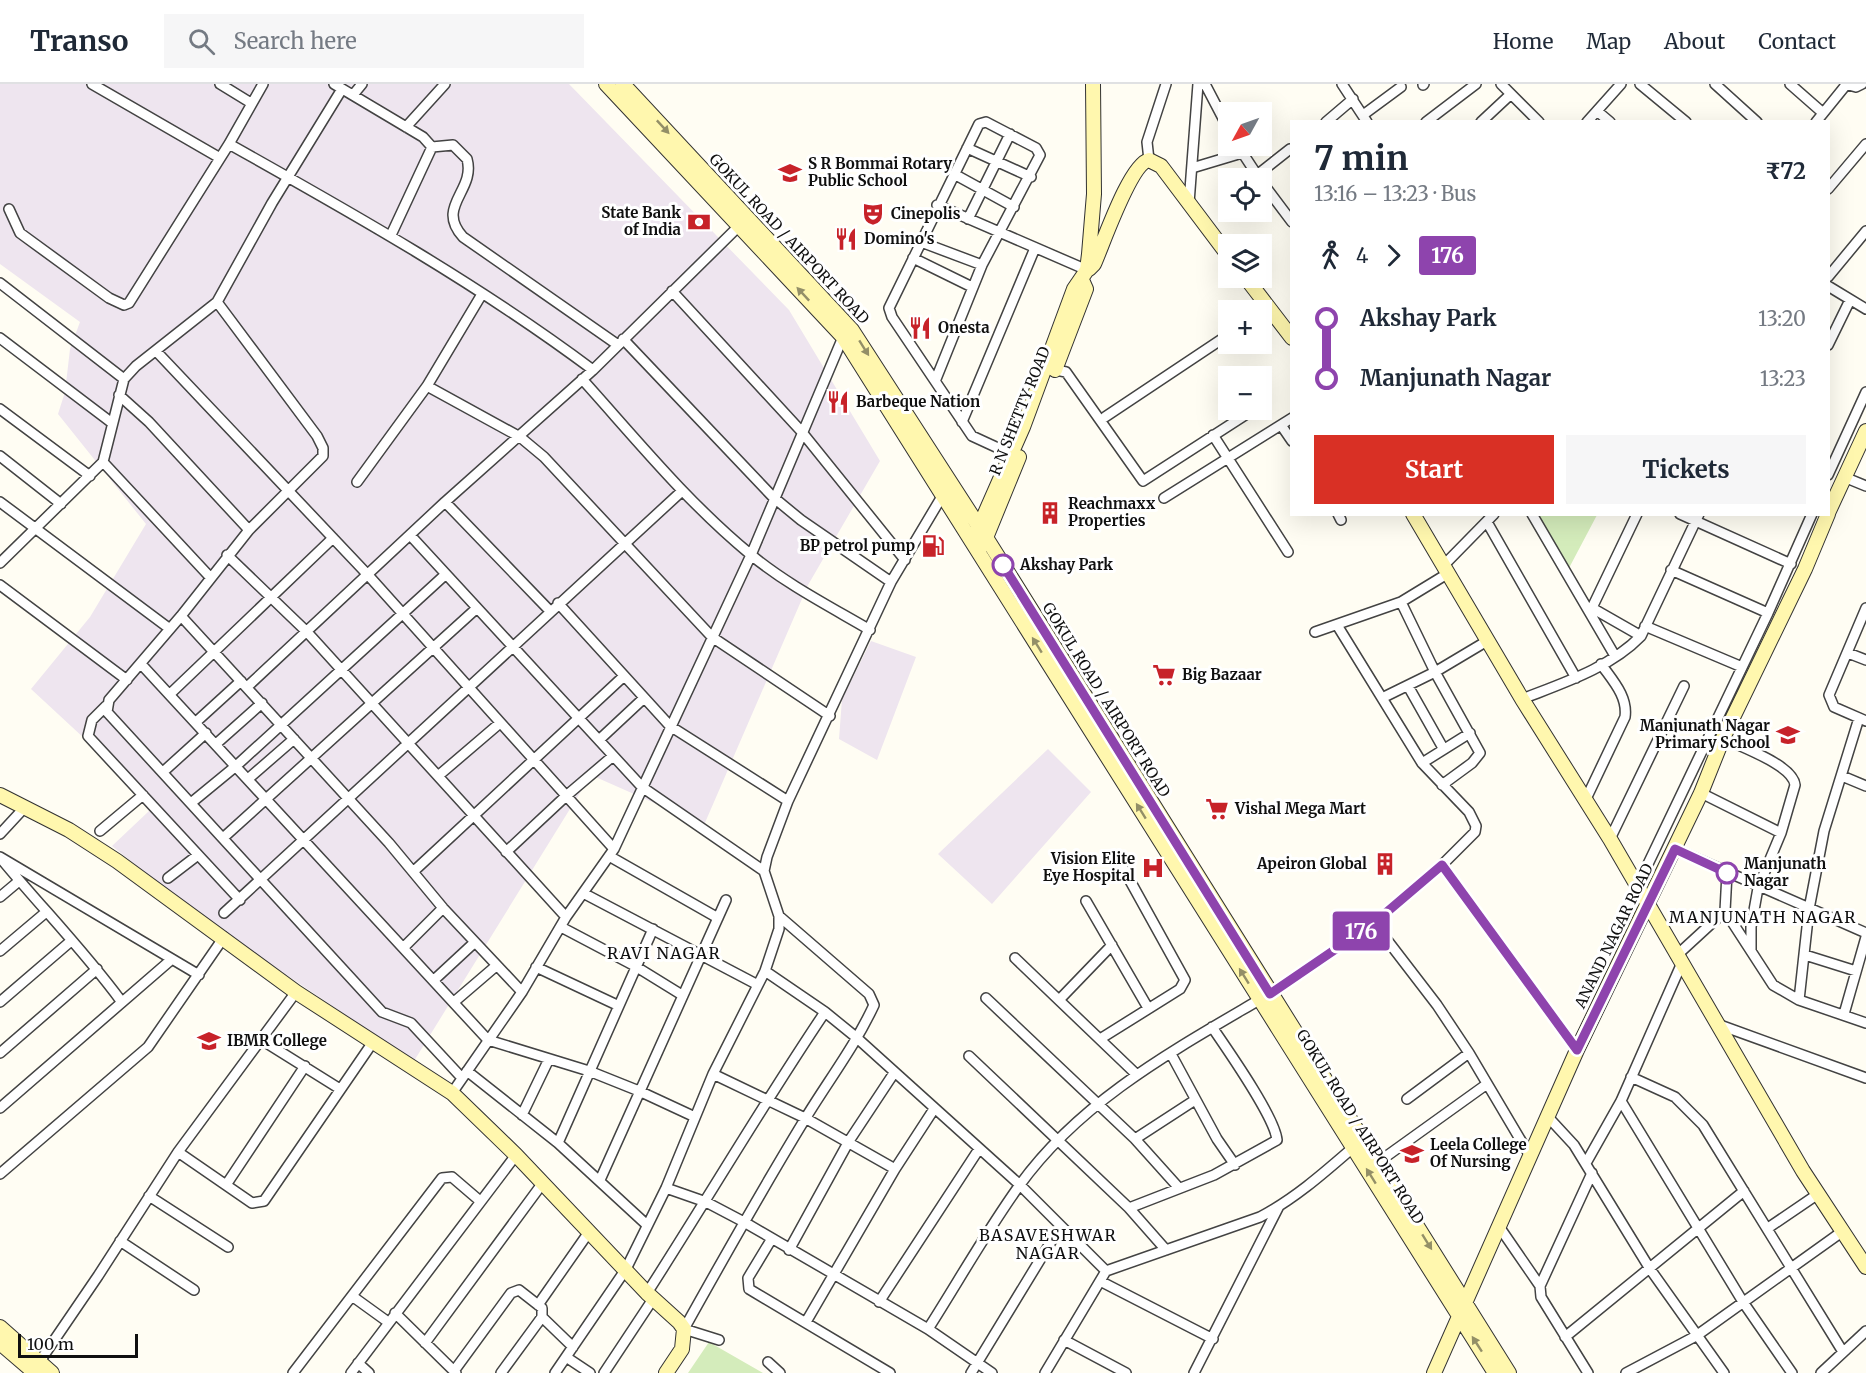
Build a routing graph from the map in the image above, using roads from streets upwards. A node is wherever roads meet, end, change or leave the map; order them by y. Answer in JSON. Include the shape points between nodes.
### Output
{"nodes":[{"id":1,"x":92,"y":84,"type":"edge"},
{"id":2,"x":220,"y":84,"type":"edge"},
{"id":3,"x":263,"y":84,"type":"edge"},
{"id":4,"x":362,"y":84,"type":"edge"},
{"id":5,"x":445,"y":84,"type":"edge"},
{"id":6,"x":606,"y":84,"type":"edge"},
{"id":7,"x":623,"y":84,"type":"edge"},
{"id":8,"x":1093,"y":84,"type":"edge"},
{"id":9,"x":1166,"y":84,"type":"edge"},
{"id":10,"x":1198,"y":84,"type":"edge"},
{"id":11,"x":1205,"y":84,"type":"edge"},
{"id":12,"x":1357,"y":84,"type":"edge"},
{"id":13,"x":1476,"y":84,"type":"edge"},
{"id":14,"x":1501,"y":84,"type":"edge"},
{"id":15,"x":1621,"y":84,"type":"edge"},
{"id":16,"x":1640,"y":84,"type":"edge"},
{"id":17,"x":1715,"y":84,"type":"edge"},
{"id":18,"x":1790,"y":84,"type":"edge"},
{"id":19,"x":1846,"y":84,"type":"edge"},
{"id":20,"x":1862,"y":84,"type":"edge"},
{"id":21,"x":338,"y":86,"type":"edge"},
{"id":22,"x":1345,"y":87,"type":"edge"},
{"id":23,"x":1401,"y":87,"type":"dead end"},
{"id":24,"x":1511,"y":94,"type":"junction"},
{"id":25,"x":353,"y":95,"type":"junction"},
{"id":26,"x":1353,"y":99,"type":"junction"},
{"id":27,"x":251,"y":103,"type":"junction"},
{"id":28,"x":1218,"y":109,"type":"edge"},
{"id":29,"x":1597,"y":111,"type":"junction"},
{"id":30,"x":1823,"y":113,"type":"junction"},
{"id":31,"x":1365,"y":118,"type":"edge"},
{"id":32,"x":1328,"y":120,"type":"edge"},
{"id":33,"x":1429,"y":120,"type":"edge"},
{"id":34,"x":1483,"y":120,"type":"edge"},
{"id":35,"x":1536,"y":120,"type":"edge"},
{"id":36,"x":1589,"y":120,"type":"edge"},
{"id":37,"x":1608,"y":120,"type":"edge"},
{"id":38,"x":1684,"y":120,"type":"edge"},
{"id":39,"x":1754,"y":120,"type":"edge"},
{"id":40,"x":1818,"y":120,"type":"edge"},
{"id":41,"x":406,"y":127,"type":"junction"},
{"id":42,"x":1010,"y":134,"type":"junction"},
{"id":43,"x":229,"y":144,"type":"junction"},
{"id":44,"x":1866,"y":144,"type":"edge"},
{"id":45,"x":432,"y":147,"type":"junction"},
{"id":46,"x":967,"y":148,"type":"junction"},
{"id":47,"x":1290,"y":149,"type":"dead end"},
{"id":48,"x":1222,"y":156,"type":"edge"},
{"id":49,"x":220,"y":158,"type":"junction"},
{"id":50,"x":1149,"y":160,"type":"junction"},
{"id":51,"x":996,"y":161,"type":"junction"},
{"id":52,"x":1192,"y":168,"type":"junction"},
{"id":53,"x":1270,"y":168,"type":"edge"},
{"id":54,"x":954,"y":174,"type":"junction"},
{"id":55,"x":288,"y":177,"type":"junction"},
{"id":56,"x":1031,"y":177,"type":"junction"},
{"id":57,"x":1830,"y":187,"type":"edge"},
{"id":58,"x":983,"y":189,"type":"junction"},
{"id":59,"x":1272,"y":195,"type":"edge"},
{"id":60,"x":1189,"y":203,"type":"junction"},
{"id":61,"x":937,"y":205,"type":"junction"},
{"id":62,"x":1014,"y":207,"type":"junction"},
{"id":63,"x":9,"y":209,"type":"dead end"},
{"id":64,"x":968,"y":219,"type":"junction"},
{"id":65,"x":1290,"y":219,"type":"edge"},
{"id":66,"x":744,"y":222,"type":"junction"},
{"id":67,"x":1866,"y":231,"type":"edge"},
{"id":68,"x":1000,"y":233,"type":"junction"},
{"id":69,"x":391,"y":235,"type":"junction"},
{"id":70,"x":921,"y":242,"type":"junction"},
{"id":71,"x":1218,"y":242,"type":"edge"},
{"id":72,"x":1035,"y":248,"type":"junction"},
{"id":73,"x":913,"y":258,"type":"junction"},
{"id":74,"x":982,"y":265,"type":"junction"},
{"id":75,"x":1084,"y":275,"type":"junction"},
{"id":76,"x":1830,"y":275,"type":"edge"},
{"id":77,"x":0,"y":283,"type":"edge"},
{"id":78,"x":972,"y":287,"type":"junction"},
{"id":79,"x":1830,"y":287,"type":"edge"},
{"id":80,"x":672,"y":291,"type":"junction"},
{"id":81,"x":482,"y":294,"type":"junction"},
{"id":82,"x":1850,"y":300,"type":"junction"},
{"id":83,"x":217,"y":302,"type":"junction"},
{"id":84,"x":1866,"y":309,"type":"edge"},
{"id":85,"x":1272,"y":318,"type":"edge"},
{"id":86,"x":1290,"y":334,"type":"edge"},
{"id":87,"x":843,"y":337,"type":"junction"},
{"id":88,"x":0,"y":338,"type":"edge"},
{"id":89,"x":1830,"y":341,"type":"edge"},
{"id":90,"x":621,"y":342,"type":"junction"},
{"id":91,"x":1218,"y":342,"type":"edge"},
{"id":92,"x":156,"y":351,"type":"junction"},
{"id":93,"x":1053,"y":362,"type":"junction"},
{"id":94,"x":593,"y":370,"type":"junction"},
{"id":95,"x":124,"y":379,"type":"junction"},
{"id":96,"x":582,"y":379,"type":"junction"},
{"id":97,"x":936,"y":380,"type":"junction"},
{"id":98,"x":428,"y":386,"type":"junction"},
{"id":99,"x":1866,"y":392,"type":"edge"},
{"id":100,"x":118,"y":395,"type":"junction"},
{"id":101,"x":0,"y":409,"type":"edge"},
{"id":102,"x":1105,"y":417,"type":"dead end"},
{"id":103,"x":1290,"y":419,"type":"edge"},
{"id":104,"x":1237,"y":420,"type":"edge"},
{"id":105,"x":962,"y":422,"type":"junction"},
{"id":106,"x":112,"y":423,"type":"junction"},
{"id":107,"x":1281,"y":425,"type":"junction"},
{"id":108,"x":801,"y":431,"type":"junction"},
{"id":109,"x":1866,"y":431,"type":"edge"},
{"id":110,"x":1213,"y":435,"type":"junction"},
{"id":111,"x":520,"y":437,"type":"junction"},
{"id":112,"x":1290,"y":438,"type":"edge"},
{"id":113,"x":0,"y":456,"type":"edge"},
{"id":114,"x":1228,"y":458,"type":"junction"},
{"id":115,"x":103,"y":462,"type":"junction"},
{"id":116,"x":1011,"y":462,"type":"junction"},
{"id":117,"x":1830,"y":470,"type":"edge"},
{"id":118,"x":90,"y":476,"type":"junction"},
{"id":119,"x":1844,"y":477,"type":"junction"},
{"id":120,"x":357,"y":482,"type":"dead end"},
{"id":121,"x":1866,"y":486,"type":"edge"},
{"id":122,"x":946,"y":489,"type":"junction"},
{"id":123,"x":681,"y":490,"type":"junction"},
{"id":124,"x":288,"y":491,"type":"junction"},
{"id":125,"x":773,"y":497,"type":"junction"},
{"id":126,"x":1164,"y":498,"type":"dead end"},
{"id":127,"x":0,"y":502,"type":"edge"},
{"id":128,"x":445,"y":502,"type":"junction"},
{"id":129,"x":61,"y":504,"type":"junction"},
{"id":130,"x":1830,"y":509,"type":"edge"},
{"id":131,"x":1533,"y":516,"type":"edge"},
{"id":132,"x":1636,"y":516,"type":"edge"},
{"id":133,"x":1811,"y":516,"type":"edge"},
{"id":134,"x":1827,"y":516,"type":"edge"},
{"id":135,"x":1418,"y":517,"type":"edge"},
{"id":136,"x":1491,"y":518,"type":"edge"},
{"id":137,"x":1697,"y":518,"type":"edge"},
{"id":138,"x":37,"y":528,"type":"junction"},
{"id":139,"x":249,"y":530,"type":"junction"},
{"id":140,"x":983,"y":533,"type":"junction"},
{"id":141,"x":410,"y":535,"type":"junction"},
{"id":142,"x":333,"y":538,"type":"junction"},
{"id":143,"x":624,"y":544,"type":"junction"},
{"id":144,"x":976,"y":547,"type":"junction"},
{"id":145,"x":1288,"y":552,"type":"dead end"},
{"id":146,"x":227,"y":555,"type":"junction"},
{"id":147,"x":751,"y":555,"type":"junction"},
{"id":148,"x":905,"y":560,"type":"junction"},
{"id":149,"x":0,"y":563,"type":"edge"},
{"id":150,"x":1791,"y":564,"type":"junction"},
{"id":151,"x":1445,"y":570,"type":"junction"},
{"id":152,"x":1671,"y":570,"type":"junction"},
{"id":153,"x":446,"y":574,"type":"junction"},
{"id":154,"x":369,"y":575,"type":"junction"},
{"id":155,"x":210,"y":577,"type":"junction"},
{"id":156,"x":891,"y":582,"type":"junction"},
{"id":157,"x":0,"y":585,"type":"edge"},
{"id":158,"x":273,"y":597,"type":"junction"},
{"id":159,"x":1401,"y":602,"type":"junction"},
{"id":160,"x":558,"y":603,"type":"junction"},
{"id":161,"x":477,"y":608,"type":"junction"},
{"id":162,"x":1866,"y":608,"type":"edge"},
{"id":163,"x":1591,"y":610,"type":"junction"},
{"id":164,"x":550,"y":611,"type":"junction"},
{"id":165,"x":402,"y":614,"type":"junction"},
{"id":166,"x":1768,"y":614,"type":"junction"},
{"id":167,"x":181,"y":616,"type":"junction"},
{"id":168,"x":1337,"y":625,"type":"junction"},
{"id":169,"x":1645,"y":626,"type":"junction"},
{"id":170,"x":170,"y":628,"type":"junction"},
{"id":171,"x":870,"y":630,"type":"junction"},
{"id":172,"x":307,"y":632,"type":"junction"},
{"id":173,"x":1315,"y":632,"type":"dead end"},
{"id":174,"x":1641,"y":636,"type":"junction"},
{"id":175,"x":712,"y":637,"type":"junction"},
{"id":176,"x":1487,"y":641,"type":"junction"},
{"id":177,"x":513,"y":646,"type":"junction"},
{"id":178,"x":432,"y":648,"type":"junction"},
{"id":179,"x":215,"y":653,"type":"junction"},
{"id":180,"x":1848,"y":653,"type":"junction"},
{"id":181,"x":1615,"y":656,"type":"junction"},
{"id":182,"x":1866,"y":660,"type":"edge"},
{"id":183,"x":141,"y":664,"type":"junction"},
{"id":184,"x":1602,"y":664,"type":"junction"},
{"id":185,"x":1742,"y":667,"type":"junction"},
{"id":186,"x":340,"y":669,"type":"junction"},
{"id":187,"x":1435,"y":672,"type":"junction"},
{"id":188,"x":624,"y":676,"type":"junction"},
{"id":189,"x":1576,"y":678,"type":"junction"},
{"id":190,"x":127,"y":680,"type":"junction"},
{"id":191,"x":244,"y":684,"type":"junction"},
{"id":192,"x":1408,"y":686,"type":"junction"},
{"id":193,"x":1684,"y":686,"type":"dead end"},
{"id":194,"x":468,"y":688,"type":"junction"},
{"id":195,"x":170,"y":694,"type":"junction"},
{"id":196,"x":644,"y":698,"type":"junction"},
{"id":197,"x":1382,"y":698,"type":"junction"},
{"id":198,"x":1522,"y":699,"type":"junction"},
{"id":199,"x":262,"y":703,"type":"junction"},
{"id":200,"x":370,"y":703,"type":"junction"},
{"id":201,"x":106,"y":706,"type":"junction"},
{"id":202,"x":830,"y":716,"type":"junction"},
{"id":203,"x":578,"y":717,"type":"junction"},
{"id":204,"x":1862,"y":720,"type":"edge"},
{"id":205,"x":196,"y":722,"type":"junction"},
{"id":206,"x":500,"y":723,"type":"junction"},
{"id":207,"x":281,"y":724,"type":"junction"},
{"id":208,"x":670,"y":726,"type":"junction"},
{"id":209,"x":206,"y":733,"type":"junction"},
{"id":210,"x":1470,"y":733,"type":"junction"},
{"id":211,"x":1723,"y":738,"type":"junction"},
{"id":212,"x":294,"y":739,"type":"junction"},
{"id":213,"x":599,"y":740,"type":"junction"},
{"id":214,"x":406,"y":743,"type":"junction"},
{"id":215,"x":216,"y":744,"type":"junction"},
{"id":216,"x":1443,"y":748,"type":"junction"},
{"id":217,"x":613,"y":756,"type":"junction"},
{"id":218,"x":312,"y":758,"type":"junction"},
{"id":219,"x":532,"y":759,"type":"junction"},
{"id":220,"x":1422,"y":763,"type":"junction"},
{"id":221,"x":236,"y":766,"type":"junction"},
{"id":222,"x":163,"y":772,"type":"junction"},
{"id":223,"x":438,"y":776,"type":"junction"},
{"id":224,"x":1842,"y":776,"type":"junction"},
{"id":225,"x":248,"y":779,"type":"junction"},
{"id":226,"x":1442,"y":785,"type":"junction"},
{"id":227,"x":1866,"y":786,"type":"edge"},
{"id":228,"x":642,"y":787,"type":"junction"},
{"id":229,"x":1701,"y":793,"type":"junction"},
{"id":230,"x":0,"y":795,"type":"edge"},
{"id":231,"x":142,"y":795,"type":"junction"},
{"id":232,"x":566,"y":796,"type":"junction"},
{"id":233,"x":265,"y":798,"type":"junction"},
{"id":234,"x":349,"y":800,"type":"junction"},
{"id":235,"x":788,"y":801,"type":"junction"},
{"id":236,"x":1585,"y":801,"type":"junction"},
{"id":237,"x":191,"y":803,"type":"junction"},
{"id":238,"x":25,"y":807,"type":"junction"},
{"id":239,"x":472,"y":815,"type":"junction"},
{"id":240,"x":100,"y":831,"type":"dead end"},
{"id":241,"x":1781,"y":833,"type":"junction"},
{"id":242,"x":0,"y":834,"type":"edge"},
{"id":243,"x":223,"y":838,"type":"junction"},
{"id":244,"x":1610,"y":839,"type":"junction"},
{"id":245,"x":304,"y":842,"type":"junction"},
{"id":246,"x":1675,"y":849,"type":"junction"},
{"id":247,"x":506,"y":852,"type":"junction"},
{"id":248,"x":611,"y":852,"type":"junction"},
{"id":249,"x":198,"y":855,"type":"junction"},
{"id":250,"x":0,"y":857,"type":"edge"},
{"id":251,"x":1442,"y":865,"type":"junction"},
{"id":252,"x":1123,"y":868,"type":"dead end"},
{"id":253,"x":414,"y":871,"type":"junction"},
{"id":254,"x":764,"y":871,"type":"junction"},
{"id":255,"x":1727,"y":873,"type":"junction"},
{"id":256,"x":168,"y":878,"type":"dead end"},
{"id":257,"x":262,"y":880,"type":"junction"},
{"id":258,"x":19,"y":881,"type":"junction"},
{"id":259,"x":1637,"y":886,"type":"junction"},
{"id":260,"x":1758,"y":888,"type":"junction"},
{"id":261,"x":583,"y":893,"type":"junction"},
{"id":262,"x":0,"y":897,"type":"edge"},
{"id":263,"x":240,"y":900,"type":"junction"},
{"id":264,"x":726,"y":900,"type":"dead end"},
{"id":265,"x":1086,"y":901,"type":"dead end"},
{"id":266,"x":1648,"y":905,"type":"junction"},
{"id":267,"x":443,"y":908,"type":"junction"},
{"id":268,"x":1809,"y":909,"type":"junction"},
{"id":269,"x":1725,"y":911,"type":"junction"},
{"id":270,"x":45,"y":913,"type":"junction"},
{"id":271,"x":225,"y":913,"type":"dead end"},
{"id":272,"x":779,"y":916,"type":"junction"},
{"id":273,"x":566,"y":917,"type":"junction"},
{"id":274,"x":718,"y":918,"type":"junction"},
{"id":275,"x":1374,"y":923,"type":"junction"},
{"id":276,"x":561,"y":927,"type":"junction"},
{"id":277,"x":652,"y":928,"type":"junction"},
{"id":278,"x":1866,"y":935,"type":"edge"},
{"id":279,"x":224,"y":937,"type":"junction"},
{"id":280,"x":71,"y":941,"type":"junction"},
{"id":281,"x":475,"y":942,"type":"junction"},
{"id":282,"x":1112,"y":945,"type":"junction"},
{"id":283,"x":404,"y":947,"type":"junction"},
{"id":284,"x":0,"y":951,"type":"edge"},
{"id":285,"x":1751,"y":951,"type":"junction"},
{"id":286,"x":700,"y":953,"type":"junction"},
{"id":287,"x":1805,"y":955,"type":"junction"},
{"id":288,"x":1015,"y":958,"type":"dead end"},
{"id":289,"x":172,"y":959,"type":"junction"},
{"id":290,"x":1678,"y":960,"type":"junction"},
{"id":291,"x":496,"y":966,"type":"junction"},
{"id":292,"x":635,"y":966,"type":"junction"},
{"id":293,"x":536,"y":968,"type":"junction"},
{"id":294,"x":97,"y":969,"type":"junction"},
{"id":295,"x":765,"y":971,"type":"junction"},
{"id":296,"x":1856,"y":971,"type":"junction"},
{"id":297,"x":198,"y":975,"type":"junction"},
{"id":298,"x":434,"y":980,"type":"junction"},
{"id":299,"x":758,"y":985,"type":"junction"},
{"id":300,"x":296,"y":992,"type":"junction"},
{"id":301,"x":522,"y":992,"type":"junction"},
{"id":302,"x":682,"y":995,"type":"junction"},
{"id":303,"x":1265,"y":997,"type":"junction"},
{"id":304,"x":986,"y":998,"type":"dead end"},
{"id":305,"x":1060,"y":999,"type":"junction"},
{"id":306,"x":1799,"y":1000,"type":"junction"},
{"id":307,"x":121,"y":1001,"type":"junction"},
{"id":308,"x":0,"y":1002,"type":"edge"},
{"id":309,"x":454,"y":1002,"type":"junction"},
{"id":310,"x":617,"y":1005,"type":"junction"},
{"id":311,"x":1148,"y":1008,"type":"junction"},
{"id":312,"x":825,"y":1012,"type":"junction"},
{"id":313,"x":1844,"y":1014,"type":"junction"},
{"id":314,"x":1866,"y":1023,"type":"edge"},
{"id":315,"x":1717,"y":1024,"type":"junction"},
{"id":316,"x":1212,"y":1027,"type":"junction"},
{"id":317,"x":857,"y":1038,"type":"junction"},
{"id":318,"x":260,"y":1039,"type":"junction"},
{"id":319,"x":1100,"y":1039,"type":"junction"},
{"id":320,"x":488,"y":1040,"type":"junction"},
{"id":321,"x":373,"y":1042,"type":"junction"},
{"id":322,"x":1577,"y":1050,"type":"junction"},
{"id":323,"x":0,"y":1053,"type":"edge"},
{"id":324,"x":1469,"y":1053,"type":"junction"},
{"id":325,"x":1171,"y":1054,"type":"junction"},
{"id":326,"x":969,"y":1056,"type":"dead end"},
{"id":327,"x":549,"y":1059,"type":"junction"},
{"id":328,"x":305,"y":1066,"type":"junction"},
{"id":329,"x":589,"y":1071,"type":"junction"},
{"id":330,"x":894,"y":1073,"type":"junction"},
{"id":331,"x":465,"y":1074,"type":"junction"},
{"id":332,"x":712,"y":1074,"type":"junction"},
{"id":333,"x":1136,"y":1074,"type":"junction"},
{"id":334,"x":1631,"y":1077,"type":"junction"},
{"id":335,"x":1866,"y":1078,"type":"edge"},
{"id":336,"x":1487,"y":1084,"type":"junction"},
{"id":337,"x":340,"y":1089,"type":"junction"},
{"id":338,"x":639,"y":1091,"type":"junction"},
{"id":339,"x":452,"y":1093,"type":"junction"},
{"id":340,"x":766,"y":1099,"type":"junction"},
{"id":341,"x":1407,"y":1099,"type":"dead end"},
{"id":342,"x":1195,"y":1100,"type":"junction"},
{"id":343,"x":1620,"y":1101,"type":"junction"},
{"id":344,"x":1097,"y":1105,"type":"junction"},
{"id":345,"x":0,"y":1108,"type":"edge"},
{"id":346,"x":934,"y":1109,"type":"junction"},
{"id":347,"x":522,"y":1115,"type":"junction"},
{"id":348,"x":695,"y":1118,"type":"junction"},
{"id":349,"x":805,"y":1118,"type":"junction"},
{"id":350,"x":1549,"y":1118,"type":"junction"},
{"id":351,"x":1135,"y":1139,"type":"junction"},
{"id":352,"x":849,"y":1141,"type":"junction"},
{"id":353,"x":1059,"y":1141,"type":"junction"},
{"id":354,"x":558,"y":1143,"type":"junction"},
{"id":355,"x":1358,"y":1143,"type":"junction"},
{"id":356,"x":980,"y":1149,"type":"junction"},
{"id":357,"x":178,"y":1152,"type":"junction"},
{"id":358,"x":516,"y":1155,"type":"junction"},
{"id":359,"x":1530,"y":1156,"type":"junction"},
{"id":360,"x":1377,"y":1163,"type":"junction"},
{"id":361,"x":1586,"y":1163,"type":"junction"},
{"id":362,"x":1235,"y":1165,"type":"junction"},
{"id":363,"x":895,"y":1169,"type":"junction"},
{"id":364,"x":1592,"y":1173,"type":"junction"},
{"id":365,"x":0,"y":1174,"type":"edge"},
{"id":366,"x":600,"y":1180,"type":"junction"},
{"id":367,"x":542,"y":1184,"type":"junction"},
{"id":368,"x":226,"y":1185,"type":"junction"},
{"id":369,"x":1020,"y":1185,"type":"junction"},
{"id":370,"x":666,"y":1188,"type":"junction"},
{"id":371,"x":1179,"y":1188,"type":"junction"},
{"id":372,"x":1744,"y":1191,"type":"junction"},
{"id":373,"x":1818,"y":1194,"type":"junction"},
{"id":374,"x":149,"y":1196,"type":"junction"},
{"id":375,"x":480,"y":1201,"type":"junction"},
{"id":376,"x":706,"y":1202,"type":"junction"},
{"id":377,"x":1279,"y":1206,"type":"junction"},
{"id":378,"x":1129,"y":1208,"type":"junction"},
{"id":379,"x":744,"y":1222,"type":"junction"},
{"id":380,"x":647,"y":1225,"type":"junction"},
{"id":381,"x":1498,"y":1225,"type":"junction"},
{"id":382,"x":1060,"y":1227,"type":"junction"},
{"id":383,"x":1700,"y":1228,"type":"junction"},
{"id":384,"x":1768,"y":1228,"type":"junction"},
{"id":385,"x":1843,"y":1231,"type":"junction"},
{"id":386,"x":589,"y":1232,"type":"junction"},
{"id":387,"x":771,"y":1240,"type":"junction"},
{"id":388,"x":120,"y":1241,"type":"junction"},
{"id":389,"x":228,"y":1247,"type":"dead end"},
{"id":390,"x":789,"y":1250,"type":"junction"},
{"id":391,"x":1166,"y":1250,"type":"junction"},
{"id":392,"x":1862,"y":1250,"type":"edge"},
{"id":393,"x":1866,"y":1267,"type":"edge"},
{"id":394,"x":1792,"y":1268,"type":"junction"},
{"id":395,"x":626,"y":1269,"type":"junction"},
{"id":396,"x":1650,"y":1269,"type":"junction"},
{"id":397,"x":1106,"y":1271,"type":"junction"},
{"id":398,"x":834,"y":1277,"type":"junction"},
{"id":399,"x":1100,"y":1281,"type":"junction"},
{"id":400,"x":1540,"y":1286,"type":"junction"},
{"id":401,"x":194,"y":1290,"type":"dead end"},
{"id":402,"x":352,"y":1296,"type":"junction"},
{"id":403,"x":650,"y":1296,"type":"junction"},
{"id":404,"x":1464,"y":1300,"type":"junction"},
{"id":405,"x":879,"y":1302,"type":"junction"},
{"id":406,"x":1743,"y":1302,"type":"junction"},
{"id":407,"x":538,"y":1305,"type":"junction"},
{"id":408,"x":395,"y":1313,"type":"junction"},
{"id":409,"x":1458,"y":1315,"type":"junction"},
{"id":410,"x":542,"y":1317,"type":"junction"},
{"id":411,"x":388,"y":1322,"type":"junction"},
{"id":412,"x":806,"y":1322,"type":"junction"},
{"id":413,"x":0,"y":1328,"type":"edge"},
{"id":414,"x":684,"y":1329,"type":"junction"},
{"id":415,"x":928,"y":1329,"type":"junction"},
{"id":416,"x":1866,"y":1330,"type":"edge"},
{"id":417,"x":1696,"y":1336,"type":"junction"},
{"id":418,"x":1565,"y":1338,"type":"junction"},
{"id":419,"x":1213,"y":1339,"type":"junction"},
{"id":420,"x":719,"y":1340,"type":"dead end"},
{"id":421,"x":1064,"y":1340,"type":"junction"},
{"id":422,"x":0,"y":1343,"type":"edge"},
{"id":423,"x":426,"y":1343,"type":"junction"},
{"id":424,"x":573,"y":1347,"type":"junction"},
{"id":425,"x":1843,"y":1352,"type":"junction"},
{"id":426,"x":566,"y":1357,"type":"junction"},
{"id":427,"x":768,"y":1362,"type":"dead end"},
{"id":428,"x":358,"y":1363,"type":"junction"},
{"id":429,"x":977,"y":1364,"type":"junction"},
{"id":430,"x":1644,"y":1364,"type":"junction"},
{"id":431,"x":36,"y":1369,"type":"edge"},
{"id":432,"x":455,"y":1372,"type":"edge"},
{"id":433,"x":1122,"y":1372,"type":"edge"},
{"id":434,"x":52,"y":1373,"type":"edge"},
{"id":435,"x":293,"y":1373,"type":"edge"},
{"id":436,"x":351,"y":1373,"type":"edge"},
{"id":437,"x":369,"y":1373,"type":"edge"},
{"id":438,"x":501,"y":1373,"type":"edge"},
{"id":439,"x":555,"y":1373,"type":"edge"},
{"id":440,"x":590,"y":1373,"type":"edge"},
{"id":441,"x":604,"y":1373,"type":"edge"},
{"id":442,"x":666,"y":1373,"type":"edge"},
{"id":443,"x":780,"y":1373,"type":"edge"},
{"id":444,"x":890,"y":1373,"type":"edge"},
{"id":445,"x":971,"y":1373,"type":"edge"},
{"id":446,"x":992,"y":1373,"type":"edge"},
{"id":447,"x":1045,"y":1373,"type":"edge"},
{"id":448,"x":1194,"y":1373,"type":"edge"},
{"id":449,"x":1434,"y":1373,"type":"edge"},
{"id":450,"x":1496,"y":1373,"type":"edge"},
{"id":451,"x":1509,"y":1373,"type":"edge"},
{"id":452,"x":1588,"y":1373,"type":"edge"},
{"id":453,"x":1626,"y":1373,"type":"edge"},
{"id":454,"x":1650,"y":1373,"type":"edge"},
{"id":455,"x":1724,"y":1373,"type":"edge"},
{"id":456,"x":1792,"y":1373,"type":"edge"},
{"id":457,"x":1821,"y":1373,"type":"edge"}],
"edges":[{"from":1,"to":49,"type":"street"},
{"from":2,"to":27,"type":"street"},
{"from":3,"to":27,"type":"street"},
{"from":4,"to":25,"type":"street"},
{"from":5,"to":41,"type":"street"},
{"from":6,"to":66,"type":"street","name":"GOKUL ROAD / AIRPORT ROAD"},
{"from":7,"to":66,"type":"street","name":"GOKUL ROAD / AIRPORT ROAD","one_way":true},
{"from":8,"to":75,"type":"street","name":"R N SHETTY ROAD","via":[[1094,194]]},
{"from":9,"to":50,"type":"street","via":[[1147,142]]},
{"from":10,"to":52,"type":"street"},
{"from":11,"to":28,"type":"street"},
{"from":12,"to":22,"type":"street"},
{"from":13,"to":33,"type":"street"},
{"from":14,"to":24,"type":"street"},
{"from":15,"to":29,"type":"street"},
{"from":16,"to":38,"type":"street"},
{"from":17,"to":39,"type":"street"},
{"from":18,"to":30,"type":"street"},
{"from":19,"to":20,"type":"street"},
{"from":19,"to":30,"type":"street"},
{"from":21,"to":25,"type":"street"},
{"from":21,"to":55,"type":"street"},
{"from":22,"to":26,"type":"street"},
{"from":23,"to":31,"type":"street"},
{"from":24,"to":34,"type":"street"},
{"from":24,"to":35,"type":"street"},
{"from":25,"to":41,"type":"street"},
{"from":26,"to":31,"type":"street"},
{"from":26,"to":32,"type":"street"},
{"from":27,"to":43,"type":"street"},
{"from":29,"to":36,"type":"street"},
{"from":29,"to":37,"type":"street"},
{"from":30,"to":40,"type":"street"},
{"from":41,"to":45,"type":"street","via":[[423,136]]},
{"from":42,"to":46,"type":"street","via":[[982,122]]},
{"from":42,"to":51,"type":"street"},
{"from":42,"to":56,"type":"street","via":[[1040,151]]},
{"from":43,"to":49,"type":"street"},
{"from":43,"to":55,"type":"street"},
{"from":44,"to":57,"type":"street"},
{"from":45,"to":69,"type":"street"},
{"from":45,"to":90,"type":"street","via":[[453,145],[467,159],[469,175],[452,213],[452,221],[463,237]]},
{"from":46,"to":51,"type":"street"},
{"from":46,"to":54,"type":"street"},
{"from":47,"to":53,"type":"street"},
{"from":48,"to":52,"type":"street"},
{"from":49,"to":63,"type":"street","via":[[136,297],[124,305],[20,233]]},
{"from":50,"to":60,"type":"street","via":[[1161,166]]},
{"from":50,"to":75,"type":"street","via":[[1139,165],[1130,179],[1094,264]]},
{"from":51,"to":56,"type":"street"},
{"from":51,"to":58,"type":"street"},
{"from":52,"to":60,"type":"street"},
{"from":54,"to":58,"type":"street"},
{"from":54,"to":61,"type":"street"},
{"from":55,"to":69,"type":"street"},
{"from":55,"to":83,"type":"street"},
{"from":56,"to":62,"type":"street"},
{"from":58,"to":62,"type":"street"},
{"from":58,"to":64,"type":"street"},
{"from":59,"to":65,"type":"street"},
{"from":60,"to":71,"type":"street"},
{"from":61,"to":64,"type":"street"},
{"from":61,"to":70,"type":"street"},
{"from":62,"to":68,"type":"street"},
{"from":64,"to":68,"type":"street"},
{"from":66,"to":80,"type":"street"},
{"from":87,"to":66,"type":"street","name":"GOKUL ROAD / AIRPORT ROAD","one_way":true},
{"from":66,"to":122,"type":"street","name":"GOKUL ROAD / AIRPORT ROAD","one_way":true,"via":[[852,330]]},
{"from":67,"to":76,"type":"street"},
{"from":68,"to":72,"type":"street"},
{"from":68,"to":74,"type":"street"},
{"from":69,"to":81,"type":"street"},
{"from":70,"to":73,"type":"street"},
{"from":70,"to":74,"type":"street"},
{"from":72,"to":75,"type":"street"},
{"from":72,"to":105,"type":"street"},
{"from":73,"to":78,"type":"street"},
{"from":73,"to":97,"type":"street","via":[[889,308]]},
{"from":74,"to":78,"type":"street"},
{"from":75,"to":93,"type":"street","name":"R N SHETTY ROAD","via":[[1086,289]]},
{"from":77,"to":95,"type":"street"},
{"from":78,"to":97,"type":"street"},
{"from":79,"to":82,"type":"street"},
{"from":80,"to":90,"type":"street"},
{"from":80,"to":108,"type":"street"},
{"from":81,"to":94,"type":"street","via":[[533,325]]},
{"from":81,"to":98,"type":"street"},
{"from":82,"to":84,"type":"street"},
{"from":82,"to":89,"type":"street"},
{"from":83,"to":92,"type":"street"},
{"from":83,"to":124,"type":"street","via":[[323,448],[320,461]]},
{"from":85,"to":86,"type":"street"},
{"from":87,"to":108,"type":"street"},
{"from":87,"to":122,"type":"street","name":"GOKUL ROAD / AIRPORT ROAD"},
{"from":88,"to":106,"type":"street"},
{"from":90,"to":94,"type":"street"},
{"from":90,"to":125,"type":"street"},
{"from":91,"to":102,"type":"street"},
{"from":92,"to":95,"type":"street"},
{"from":92,"to":124,"type":"street"},
{"from":93,"to":110,"type":"street","via":[[1066,372],[1143,481]]},
{"from":93,"to":116,"type":"street","name":"R N SHETTY ROAD"},
{"from":94,"to":96,"type":"street"},
{"from":95,"to":100,"type":"street"},
{"from":96,"to":111,"type":"street"},
{"from":96,"to":123,"type":"street"},
{"from":97,"to":105,"type":"street"},
{"from":98,"to":111,"type":"street"},
{"from":98,"to":120,"type":"street"},
{"from":99,"to":117,"type":"street"},
{"from":100,"to":106,"type":"street"},
{"from":100,"to":139,"type":"street","via":[[149,422]]},
{"from":101,"to":118,"type":"street"},
{"from":103,"to":107,"type":"street"},
{"from":104,"to":110,"type":"street"},
{"from":105,"to":116,"type":"street","via":[[976,439]]},
{"from":106,"to":115,"type":"street"},
{"from":107,"to":112,"type":"street"},
{"from":107,"to":114,"type":"street"},
{"from":108,"to":125,"type":"street"},
{"from":108,"to":148,"type":"street"},
{"from":109,"to":119,"type":"street","name":"ANAND NAGAR ROAD"},
{"from":110,"to":114,"type":"street"},
{"from":111,"to":128,"type":"street"},
{"from":111,"to":143,"type":"street","via":[[544,457]]},
{"from":113,"to":129,"type":"street"},
{"from":114,"to":126,"type":"street"},
{"from":114,"to":145,"type":"street"},
{"from":115,"to":118,"type":"street"},
{"from":115,"to":155,"type":"street"},
{"from":116,"to":140,"type":"street","name":"R N SHETTY ROAD"},
{"from":118,"to":129,"type":"street"},
{"from":119,"to":121,"type":"street"},
{"from":119,"to":130,"type":"street","name":"ANAND NAGAR ROAD"},
{"from":122,"to":140,"type":"street","name":"GOKUL ROAD / AIRPORT ROAD"},
{"from":122,"to":144,"type":"street","name":"GOKUL ROAD / AIRPORT ROAD"},
{"from":122,"to":148,"type":"street"},
{"from":123,"to":143,"type":"street"},
{"from":123,"to":147,"type":"street"},
{"from":124,"to":139,"type":"street"},
{"from":124,"to":142,"type":"street"},
{"from":125,"to":147,"type":"street"},
{"from":125,"to":156,"type":"street"},
{"from":127,"to":138,"type":"street"},
{"from":128,"to":141,"type":"street"},
{"from":128,"to":164,"type":"street"},
{"from":129,"to":138,"type":"street"},
{"from":131,"to":163,"type":"street"},
{"from":132,"to":163,"type":"street"},
{"from":133,"to":150,"type":"street"},
{"from":134,"to":211,"type":"street","name":"ANAND NAGAR ROAD"},
{"from":135,"to":151,"type":"street"},
{"from":136,"to":151,"type":"street"},
{"from":136,"to":189,"type":"street"},
{"from":137,"to":150,"type":"street"},
{"from":137,"to":152,"type":"street"},
{"from":138,"to":149,"type":"street"},
{"from":138,"to":170,"type":"street"},
{"from":139,"to":146,"type":"street"},
{"from":140,"to":144,"type":"street","name":"R N SHETTY ROAD"},
{"from":140,"to":303,"type":"street","name":"GOKUL ROAD / AIRPORT ROAD"},
{"from":141,"to":153,"type":"street"},
{"from":141,"to":154,"type":"street"},
{"from":142,"to":154,"type":"street"},
{"from":142,"to":158,"type":"street"},
{"from":143,"to":160,"type":"street"},
{"from":143,"to":175,"type":"street"},
{"from":303,"to":144,"type":"street","name":"GOKUL ROAD / AIRPORT ROAD","one_way":true},
{"from":146,"to":155,"type":"street"},
{"from":146,"to":158,"type":"street"},
{"from":147,"to":171,"type":"street","via":[[783,579]]},
{"from":147,"to":175,"type":"street"},
{"from":148,"to":156,"type":"street"},
{"from":150,"to":166,"type":"street"},
{"from":151,"to":159,"type":"street"},
{"from":151,"to":176,"type":"street"},
{"from":152,"to":166,"type":"street"},
{"from":152,"to":169,"type":"street"},
{"from":153,"to":161,"type":"street"},
{"from":153,"to":165,"type":"street"},
{"from":154,"to":165,"type":"street"},
{"from":154,"to":172,"type":"street"},
{"from":155,"to":167,"type":"street"},
{"from":156,"to":171,"type":"street"},
{"from":157,"to":190,"type":"street"},
{"from":158,"to":172,"type":"street"},
{"from":158,"to":179,"type":"street"},
{"from":159,"to":168,"type":"street"},
{"from":159,"to":187,"type":"street"},
{"from":160,"to":164,"type":"street"},
{"from":160,"to":188,"type":"street"},
{"from":161,"to":177,"type":"street"},
{"from":161,"to":178,"type":"street"},
{"from":162,"to":180,"type":"street"},
{"from":163,"to":174,"type":"street"},
{"from":163,"to":181,"type":"street"},
{"from":164,"to":177,"type":"street"},
{"from":165,"to":178,"type":"street"},
{"from":165,"to":186,"type":"street"},
{"from":166,"to":185,"type":"street"},
{"from":167,"to":170,"type":"street"},
{"from":167,"to":179,"type":"street"},
{"from":168,"to":173,"type":"street"},
{"from":168,"to":197,"type":"street"},
{"from":169,"to":174,"type":"street"},
{"from":169,"to":185,"type":"street"},
{"from":170,"to":183,"type":"street"},
{"from":171,"to":202,"type":"street"},
{"from":172,"to":186,"type":"street"},
{"from":172,"to":191,"type":"street"},
{"from":174,"to":181,"type":"street"},
{"from":175,"to":202,"type":"street"},
{"from":175,"to":208,"type":"street"},
{"from":176,"to":187,"type":"street"},
{"from":176,"to":198,"type":"street"},
{"from":177,"to":194,"type":"street"},
{"from":177,"to":203,"type":"street"},
{"from":178,"to":194,"type":"street"},
{"from":178,"to":200,"type":"street"},
{"from":179,"to":191,"type":"street"},
{"from":179,"to":195,"type":"street"},
{"from":180,"to":182,"type":"street"},
{"from":180,"to":204,"type":"street","via":[[1829,695],[1834,706]]},
{"from":181,"to":184,"type":"street"},
{"from":183,"to":190,"type":"street"},
{"from":183,"to":195,"type":"street"},
{"from":184,"to":189,"type":"street"},
{"from":184,"to":236,"type":"street","via":[[1623,697],[1625,717]]},
{"from":185,"to":259,"type":"street"},
{"from":186,"to":200,"type":"street"},
{"from":186,"to":207,"type":"street"},
{"from":187,"to":192,"type":"street"},
{"from":187,"to":210,"type":"street"},
{"from":188,"to":196,"type":"street"},
{"from":188,"to":203,"type":"street"},
{"from":189,"to":198,"type":"street"},
{"from":190,"to":201,"type":"street"},
{"from":191,"to":199,"type":"street"},
{"from":191,"to":205,"type":"street"},
{"from":192,"to":197,"type":"street"},
{"from":192,"to":216,"type":"street"},
{"from":193,"to":244,"type":"street"},
{"from":194,"to":206,"type":"street"},
{"from":194,"to":214,"type":"street"},
{"from":195,"to":205,"type":"street"},
{"from":196,"to":208,"type":"street"},
{"from":196,"to":213,"type":"street"},
{"from":197,"to":220,"type":"street"},
{"from":198,"to":236,"type":"street"},
{"from":199,"to":207,"type":"street"},
{"from":199,"to":215,"type":"street"},
{"from":200,"to":214,"type":"street"},
{"from":200,"to":218,"type":"street"},
{"from":201,"to":222,"type":"street","via":[[110,716]]},
{"from":201,"to":231,"type":"street","via":[[92,720],[88,736]]},
{"from":202,"to":235,"type":"street"},
{"from":203,"to":213,"type":"street"},
{"from":203,"to":219,"type":"street"},
{"from":204,"to":224,"type":"street"},
{"from":205,"to":209,"type":"street"},
{"from":206,"to":219,"type":"street"},
{"from":206,"to":223,"type":"street"},
{"from":207,"to":212,"type":"street"},
{"from":207,"to":221,"type":"street"},
{"from":208,"to":228,"type":"street"},
{"from":208,"to":235,"type":"street"},
{"from":209,"to":215,"type":"street"},
{"from":209,"to":222,"type":"street"},
{"from":210,"to":216,"type":"street"},
{"from":210,"to":226,"type":"street","via":[[1478,746],[1478,758]]},
{"from":211,"to":229,"type":"street","name":"ANAND NAGAR ROAD"},
{"from":211,"to":241,"type":"street","via":[[1786,770],[1795,779]]},
{"from":212,"to":218,"type":"street"},
{"from":212,"to":225,"type":"street"},
{"from":213,"to":217,"type":"street"},
{"from":214,"to":223,"type":"street"},
{"from":214,"to":234,"type":"street"},
{"from":215,"to":221,"type":"street"},
{"from":216,"to":220,"type":"street"},
{"from":217,"to":228,"type":"street"},
{"from":217,"to":232,"type":"street"},
{"from":218,"to":233,"type":"street"},
{"from":218,"to":234,"type":"street"},
{"from":219,"to":232,"type":"street"},
{"from":219,"to":239,"type":"street"},
{"from":220,"to":226,"type":"street"},
{"from":221,"to":225,"type":"street"},
{"from":221,"to":237,"type":"street"},
{"from":222,"to":237,"type":"street"},
{"from":223,"to":239,"type":"street"},
{"from":224,"to":227,"type":"street"},
{"from":224,"to":268,"type":"street","via":[[1824,831]]},
{"from":225,"to":233,"type":"street"},
{"from":226,"to":251,"type":"street","via":[[1469,812],[1476,826],[1475,832]]},
{"from":228,"to":248,"type":"street"},
{"from":228,"to":254,"type":"street"},
{"from":229,"to":241,"type":"street"},
{"from":229,"to":246,"type":"street","name":"ANAND NAGAR ROAD"},
{"from":230,"to":238,"type":"street"},
{"from":231,"to":240,"type":"street"},
{"from":231,"to":249,"type":"street"},
{"from":232,"to":247,"type":"street"},
{"from":232,"to":248,"type":"street"},
{"from":233,"to":243,"type":"street"},
{"from":233,"to":245,"type":"street"},
{"from":234,"to":245,"type":"street"},
{"from":234,"to":253,"type":"street"},
{"from":235,"to":254,"type":"street"},
{"from":236,"to":244,"type":"street"},
{"from":237,"to":243,"type":"street"},
{"from":238,"to":242,"type":"street"},
{"from":238,"to":279,"type":"street","via":[[117,861]]},
{"from":239,"to":247,"type":"street"},
{"from":239,"to":253,"type":"street"},
{"from":241,"to":260,"type":"street"},
{"from":243,"to":257,"type":"street"},
{"from":244,"to":259,"type":"street"},
{"from":245,"to":257,"type":"street"},
{"from":245,"to":283,"type":"street"},
{"from":246,"to":255,"type":"street"},
{"from":246,"to":266,"type":"street","name":"ANAND NAGAR ROAD"},
{"from":247,"to":273,"type":"street"},
{"from":248,"to":261,"type":"street"},
{"from":248,"to":274,"type":"street"},
{"from":249,"to":256,"type":"street"},
{"from":249,"to":263,"type":"street"},
{"from":250,"to":258,"type":"street"},
{"from":250,"to":289,"type":"street"},
{"from":251,"to":275,"type":"street"},
{"from":251,"to":322,"type":"street"},
{"from":252,"to":311,"type":"street","via":[[1185,980],[1180,989]]},
{"from":253,"to":267,"type":"street"},
{"from":254,"to":272,"type":"street"},
{"from":255,"to":260,"type":"street"},
{"from":255,"to":269,"type":"street"},
{"from":257,"to":263,"type":"street"},
{"from":257,"to":331,"type":"street","via":[[382,1012],[407,1020]]},
{"from":258,"to":262,"type":"street"},
{"from":258,"to":270,"type":"street"},
{"from":259,"to":266,"type":"street"},
{"from":260,"to":268,"type":"street"},
{"from":260,"to":285,"type":"street"},
{"from":261,"to":273,"type":"street"},
{"from":261,"to":277,"type":"street"},
{"from":263,"to":271,"type":"street"},
{"from":264,"to":274,"type":"street"},
{"from":265,"to":282,"type":"street"},
{"from":266,"to":290,"type":"street"},
{"from":266,"to":322,"type":"street","name":"ANAND NAGAR ROAD"},
{"from":267,"to":281,"type":"street"},
{"from":267,"to":283,"type":"street"},
{"from":268,"to":278,"type":"street"},
{"from":268,"to":287,"type":"street"},
{"from":269,"to":285,"type":"street"},
{"from":269,"to":290,"type":"street"},
{"from":270,"to":280,"type":"street"},
{"from":270,"to":284,"type":"street"},
{"from":272,"to":295,"type":"street","via":[[779,929]]},
{"from":272,"to":317,"type":"street","via":[[874,1001]]},
{"from":273,"to":276,"type":"street"},
{"from":274,"to":286,"type":"street"},
{"from":275,"to":303,"type":"street"},
{"from":275,"to":324,"type":"street"},
{"from":276,"to":292,"type":"street"},
{"from":276,"to":293,"type":"street"},
{"from":277,"to":286,"type":"street"},
{"from":277,"to":292,"type":"street"},
{"from":278,"to":296,"type":"street"},
{"from":279,"to":297,"type":"street"},
{"from":279,"to":300,"type":"street"},
{"from":280,"to":294,"type":"street"},
{"from":280,"to":308,"type":"street"},
{"from":281,"to":291,"type":"street"},
{"from":281,"to":298,"type":"street"},
{"from":282,"to":305,"type":"street"},
{"from":282,"to":311,"type":"street"},
{"from":283,"to":298,"type":"street"},
{"from":285,"to":306,"type":"street","via":[[1773,985]]},
{"from":286,"to":299,"type":"street"},
{"from":286,"to":302,"type":"street"},
{"from":287,"to":296,"type":"street"},
{"from":287,"to":306,"type":"street"},
{"from":288,"to":305,"type":"street"},
{"from":289,"to":297,"type":"street"},
{"from":289,"to":307,"type":"street"},
{"from":290,"to":315,"type":"street"},
{"from":290,"to":334,"type":"street"},
{"from":291,"to":301,"type":"street"},
{"from":291,"to":309,"type":"street"},
{"from":292,"to":302,"type":"street"},
{"from":292,"to":310,"type":"street"},
{"from":293,"to":301,"type":"street"},
{"from":293,"to":310,"type":"street"},
{"from":294,"to":307,"type":"street"},
{"from":294,"to":323,"type":"street"},
{"from":295,"to":299,"type":"street"},
{"from":295,"to":312,"type":"street"},
{"from":296,"to":313,"type":"street"},
{"from":297,"to":365,"type":"street","via":[[148,1047]]},
{"from":298,"to":309,"type":"street"},
{"from":299,"to":332,"type":"street"},
{"from":300,"to":318,"type":"street"},
{"from":300,"to":321,"type":"street"},
{"from":301,"to":320,"type":"street"},
{"from":302,"to":338,"type":"street"},
{"from":303,"to":316,"type":"street"},
{"from":303,"to":355,"type":"street","name":"GOKUL ROAD / AIRPORT ROAD"},
{"from":304,"to":344,"type":"street"},
{"from":305,"to":319,"type":"street"},
{"from":306,"to":313,"type":"street"},
{"from":307,"to":345,"type":"street"},
{"from":309,"to":320,"type":"street"},
{"from":310,"to":329,"type":"street"},
{"from":311,"to":319,"type":"street"},
{"from":312,"to":317,"type":"street"},
{"from":312,"to":340,"type":"street"},
{"from":313,"to":314,"type":"street"},
{"from":315,"to":335,"type":"street"},
{"from":315,"to":373,"type":"street"},
{"from":316,"to":325,"type":"street"},
{"from":316,"to":362,"type":"street","via":[[1277,1134],[1273,1144]]},
{"from":317,"to":330,"type":"street"},
{"from":317,"to":349,"type":"street"},
{"from":318,"to":328,"type":"street"},
{"from":318,"to":357,"type":"street"},
{"from":319,"to":333,"type":"street"},
{"from":320,"to":327,"type":"street"},
{"from":320,"to":331,"type":"street"},
{"from":321,"to":337,"type":"street"},
{"from":321,"to":339,"type":"street"},
{"from":322,"to":350,"type":"street","name":"ANAND NAGAR ROAD"},
{"from":324,"to":336,"type":"street"},
{"from":324,"to":341,"type":"street"},
{"from":325,"to":333,"type":"street"},
{"from":325,"to":342,"type":"street"},
{"from":326,"to":353,"type":"street"},
{"from":327,"to":329,"type":"street"},
{"from":327,"to":347,"type":"street"},
{"from":328,"to":337,"type":"street"},
{"from":328,"to":368,"type":"street"},
{"from":329,"to":338,"type":"street"},
{"from":329,"to":354,"type":"street"},
{"from":330,"to":346,"type":"street"},
{"from":330,"to":352,"type":"street"},
{"from":331,"to":339,"type":"street"},
{"from":331,"to":347,"type":"street"},
{"from":332,"to":340,"type":"street"},
{"from":332,"to":348,"type":"street"},
{"from":333,"to":344,"type":"street"},
{"from":334,"to":343,"type":"street"},
{"from":334,"to":372,"type":"street","via":[[1675,1097],[1688,1108]]},
{"from":336,"to":359,"type":"street"},
{"from":336,"to":360,"type":"street"},
{"from":337,"to":368,"type":"street","via":[[264,1201],[252,1203]]},
{"from":338,"to":348,"type":"street"},
{"from":338,"to":366,"type":"street"},
{"from":339,"to":358,"type":"street"},
{"from":340,"to":349,"type":"street"},
{"from":340,"to":376,"type":"street"},
{"from":342,"to":351,"type":"street"},
{"from":342,"to":362,"type":"street"},
{"from":343,"to":361,"type":"street"},
{"from":343,"to":383,"type":"street"},
{"from":344,"to":351,"type":"street"},
{"from":344,"to":353,"type":"street"},
{"from":346,"to":356,"type":"street"},
{"from":346,"to":363,"type":"street"},
{"from":347,"to":354,"type":"street"},
{"from":348,"to":370,"type":"street"},
{"from":349,"to":352,"type":"street"},
{"from":349,"to":379,"type":"street"},
{"from":350,"to":359,"type":"street","name":"ANAND NAGAR ROAD"},
{"from":350,"to":361,"type":"street"},
{"from":351,"to":371,"type":"street"},
{"from":352,"to":363,"type":"street"},
{"from":352,"to":390,"type":"street"},
{"from":353,"to":369,"type":"street"},
{"from":353,"to":378,"type":"street"},
{"from":354,"to":366,"type":"street"},
{"from":355,"to":360,"type":"street","name":"GOKUL ROAD / AIRPORT ROAD"},
{"from":355,"to":377,"type":"street"},
{"from":409,"to":355,"type":"street","name":"GOKUL ROAD / AIRPORT ROAD","one_way":true},
{"from":356,"to":369,"type":"street"},
{"from":356,"to":405,"type":"street"},
{"from":357,"to":368,"type":"street"},
{"from":357,"to":374,"type":"street"},
{"from":358,"to":367,"type":"street"},
{"from":358,"to":375,"type":"street"},
{"from":359,"to":381,"type":"street","name":"ANAND NAGAR ROAD"},
{"from":360,"to":404,"type":"street","name":"GOKUL ROAD / AIRPORT ROAD","one_way":true},
{"from":361,"to":364,"type":"street"},
{"from":362,"to":371,"type":"street"},
{"from":363,"to":398,"type":"street"},
{"from":364,"to":396,"type":"street"},
{"from":364,"to":400,"type":"street"},
{"from":366,"to":380,"type":"street"},
{"from":367,"to":386,"type":"street"},
{"from":367,"to":423,"type":"street"},
{"from":369,"to":382,"type":"street"},
{"from":369,"to":415,"type":"street"},
{"from":370,"to":376,"type":"street"},
{"from":370,"to":380,"type":"street"},
{"from":371,"to":378,"type":"street"},
{"from":372,"to":383,"type":"street"},
{"from":372,"to":384,"type":"street"},
{"from":373,"to":384,"type":"street"},
{"from":373,"to":385,"type":"street"},
{"from":374,"to":388,"type":"street"},
{"from":374,"to":389,"type":"street"},
{"from":375,"to":402,"type":"street","via":[[452,1176],[442,1178]]},
{"from":375,"to":408,"type":"street"},
{"from":376,"to":379,"type":"street"},
{"from":376,"to":403,"type":"street"},
{"from":377,"to":391,"type":"street","via":[[1260,1217]]},
{"from":377,"to":419,"type":"street"},
{"from":378,"to":391,"type":"street"},
{"from":379,"to":387,"type":"street"},
{"from":379,"to":414,"type":"street"},
{"from":380,"to":395,"type":"street"},
{"from":381,"to":400,"type":"street"},
{"from":381,"to":404,"type":"street","name":"ANAND NAGAR ROAD"},
{"from":382,"to":397,"type":"street"},
{"from":382,"to":429,"type":"street"},
{"from":383,"to":396,"type":"street"},
{"from":383,"to":406,"type":"street"},
{"from":384,"to":394,"type":"street"},
{"from":385,"to":392,"type":"street"},
{"from":385,"to":394,"type":"street"},
{"from":386,"to":395,"type":"street"},
{"from":386,"to":407,"type":"street"},
{"from":387,"to":390,"type":"street"},
{"from":387,"to":412,"type":"street","via":[[748,1278],[749,1289]]},
{"from":388,"to":401,"type":"street"},
{"from":388,"to":431,"type":"street"},
{"from":390,"to":398,"type":"street"},
{"from":391,"to":397,"type":"street"},
{"from":392,"to":393,"type":"street"},
{"from":394,"to":406,"type":"street"},
{"from":394,"to":425,"type":"street"},
{"from":395,"to":403,"type":"street"},
{"from":395,"to":424,"type":"street"},
{"from":396,"to":417,"type":"street"},
{"from":396,"to":418,"type":"street"},
{"from":397,"to":399,"type":"street"},
{"from":398,"to":405,"type":"street"},
{"from":398,"to":412,"type":"street"},
{"from":399,"to":419,"type":"street"},
{"from":399,"to":421,"type":"street"},
{"from":400,"to":418,"type":"street","via":[[1541,1297]]},
{"from":402,"to":411,"type":"street"},
{"from":402,"to":435,"type":"street"},
{"from":403,"to":414,"type":"street"},
{"from":403,"to":441,"type":"street"},
{"from":404,"to":409,"type":"street","name":"ANAND NAGAR ROAD"},
{"from":404,"to":451,"type":"street","name":"GOKUL ROAD / AIRPORT ROAD"},
{"from":405,"to":415,"type":"street"},
{"from":406,"to":417,"type":"street"},
{"from":406,"to":456,"type":"street"},
{"from":407,"to":410,"type":"street"},
{"from":407,"to":432,"type":"street","via":[[519,1290],[511,1293]]},
{"from":408,"to":411,"type":"street"},
{"from":408,"to":423,"type":"street"},
{"from":409,"to":449,"type":"street","name":"ANAND NAGAR ROAD"},
{"from":450,"to":409,"type":"street","name":"GOKUL ROAD / AIRPORT ROAD","one_way":true},
{"from":410,"to":424,"type":"street"},
{"from":410,"to":438,"type":"street"},
{"from":411,"to":428,"type":"street"},
{"from":412,"to":444,"type":"street"},
{"from":413,"to":431,"type":"street"},
{"from":414,"to":420,"type":"street"},
{"from":414,"to":442,"type":"street","via":[[682,1349]]},
{"from":415,"to":429,"type":"street"},
{"from":416,"to":425,"type":"street"},
{"from":417,"to":430,"type":"street"},
{"from":417,"to":455,"type":"street"},
{"from":418,"to":452,"type":"street"},
{"from":419,"to":448,"type":"street"},
{"from":421,"to":433,"type":"street"},
{"from":421,"to":447,"type":"street"},
{"from":422,"to":431,"type":"street"},
{"from":423,"to":432,"type":"street"},
{"from":424,"to":426,"type":"street"},
{"from":425,"to":457,"type":"street"},
{"from":426,"to":439,"type":"street"},
{"from":426,"to":440,"type":"street"},
{"from":427,"to":443,"type":"street"},
{"from":428,"to":436,"type":"street"},
{"from":428,"to":437,"type":"street"},
{"from":429,"to":445,"type":"street"},
{"from":429,"to":446,"type":"street"},
{"from":430,"to":453,"type":"street"},
{"from":430,"to":454,"type":"street"},
{"from":431,"to":434,"type":"street"}]}
